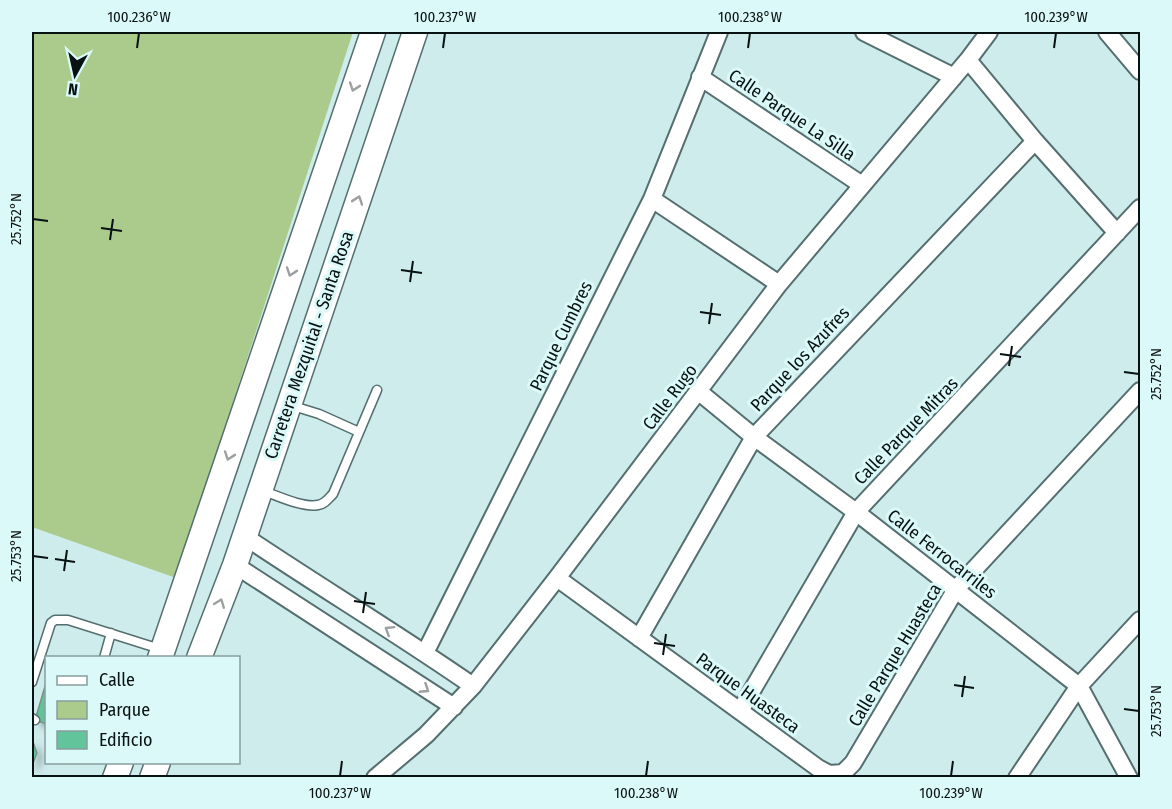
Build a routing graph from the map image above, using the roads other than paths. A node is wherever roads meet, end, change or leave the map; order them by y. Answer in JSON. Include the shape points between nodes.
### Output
{"nodes":[{"id":1,"x":373,"y":32,"type":"edge"},
{"id":2,"x":415,"y":32,"type":"edge"},
{"id":3,"x":719,"y":32,"type":"edge"},
{"id":4,"x":864,"y":32,"type":"edge"},
{"id":5,"x":989,"y":32,"type":"edge"},
{"id":6,"x":1107,"y":32,"type":"edge"},
{"id":7,"x":968,"y":60,"type":"junction"},
{"id":8,"x":1140,"y":71,"type":"edge"},
{"id":9,"x":700,"y":77,"type":"junction"},
{"id":10,"x":954,"y":77,"type":"junction"},
{"id":11,"x":1035,"y":141,"type":"junction"},
{"id":12,"x":862,"y":185,"type":"junction"},
{"id":13,"x":652,"y":199,"type":"junction"},
{"id":14,"x":1140,"y":208,"type":"edge"},
{"id":15,"x":1117,"y":232,"type":"junction"},
{"id":16,"x":779,"y":284,"type":"junction"},
{"id":17,"x":378,"y":390,"type":"dead end"},
{"id":18,"x":698,"y":391,"type":"junction"},
{"id":19,"x":1140,"y":391,"type":"edge"},
{"id":20,"x":288,"y":404,"type":"junction"},
{"id":21,"x":359,"y":432,"type":"junction"},
{"id":22,"x":754,"y":437,"type":"junction"},
{"id":23,"x":260,"y":490,"type":"junction"},
{"id":24,"x":856,"y":512,"type":"junction"},
{"id":25,"x":244,"y":536,"type":"junction"},
{"id":26,"x":235,"y":565,"type":"junction"},
{"id":27,"x":557,"y":578,"type":"junction"},
{"id":28,"x":317,"y":585,"type":"junction"},
{"id":29,"x":956,"y":589,"type":"junction"},
{"id":30,"x":303,"y":609,"type":"junction"},
{"id":31,"x":1140,"y":621,"type":"edge"},
{"id":32,"x":111,"y":633,"type":"junction"},
{"id":33,"x":639,"y":638,"type":"junction"},
{"id":34,"x":425,"y":653,"type":"junction"},
{"id":35,"x":162,"y":654,"type":"edge"},
{"id":36,"x":104,"y":656,"type":"edge"},
{"id":37,"x":199,"y":656,"type":"edge"},
{"id":38,"x":32,"y":682,"type":"edge"},
{"id":39,"x":473,"y":686,"type":"junction"},
{"id":40,"x":1079,"y":686,"type":"junction"},
{"id":41,"x":454,"y":708,"type":"junction"},
{"id":42,"x":740,"y":711,"type":"junction"},
{"id":43,"x":829,"y":774,"type":"joint"},
{"id":44,"x":375,"y":777,"type":"edge"},
{"id":45,"x":1017,"y":777,"type":"edge"},
{"id":46,"x":1129,"y":777,"type":"edge"}],
"edges":[{"from":1,"to":35,"type":"main road","one_way":true},
{"from":20,"to":2,"type":"main road","name":"Carretera Mezquital - Santa Rosa","one_way":true},
{"from":3,"to":9,"type":"street","name":"Parque Cumbres"},
{"from":4,"to":10,"type":"street"},
{"from":5,"to":7,"type":"street","name":"Calle Rugo"},
{"from":6,"to":8,"type":"street"},
{"from":7,"to":10,"type":"street","name":"Calle Rugo"},
{"from":7,"to":11,"type":"street"},
{"from":9,"to":12,"type":"street","name":"Calle Parque La Silla"},
{"from":9,"to":13,"type":"street","name":"Parque Cumbres"},
{"from":10,"to":12,"type":"street","name":"Calle Rugo"},
{"from":11,"to":15,"type":"street"},
{"from":11,"to":22,"type":"street","name":"Parque los Azufres"},
{"from":12,"to":16,"type":"street","name":"Calle Rugo"},
{"from":13,"to":16,"type":"street"},
{"from":13,"to":34,"type":"street","name":"Parque Cumbres"},
{"from":14,"to":15,"type":"street","name":"Calle Parque Mitras"},
{"from":15,"to":24,"type":"street","name":"Calle Parque Mitras"},
{"from":16,"to":18,"type":"street","name":"Calle Rugo"},
{"from":17,"to":21,"type":"lane"},
{"from":18,"to":22,"type":"street","name":"Calle Ferrocarriles"},
{"from":18,"to":27,"type":"street","name":"Calle Rugo"},
{"from":19,"to":29,"type":"street","name":"Calle Parque Huasteca"},
{"from":20,"to":21,"type":"lane"},
{"from":20,"to":23,"type":"main road","name":"Carretera Mezquital - Santa Rosa"},
{"from":21,"to":23,"type":"lane","via":[[326,502],[308,505]]},
{"from":22,"to":24,"type":"street","name":"Calle Ferrocarriles"},
{"from":22,"to":33,"type":"street","name":"Parque los Azufres"},
{"from":23,"to":25,"type":"main road","name":"Carretera Mezquital - Santa Rosa"},
{"from":24,"to":29,"type":"street","name":"Calle Ferrocarriles"},
{"from":24,"to":42,"type":"street","name":"Calle Parque Mitras"},
{"from":25,"to":26,"type":"main road","name":"Carretera Mezquital - Santa Rosa"},
{"from":25,"to":28,"type":"street"},
{"from":26,"to":30,"type":"street"},
{"from":37,"to":26,"type":"main road","name":"Carretera Mezquital - Santa Rosa","one_way":true},
{"from":27,"to":33,"type":"street","name":"Parque Huasteca"},
{"from":27,"to":39,"type":"street","name":"Calle Rugo"},
{"from":28,"to":30,"type":"street"},
{"from":34,"to":28,"type":"street","one_way":true},
{"from":29,"to":40,"type":"street","name":"Calle Ferrocarriles"},
{"from":29,"to":43,"type":"street","name":"Calle Parque Huasteca","via":[[853,763],[843,773]]},
{"from":30,"to":41,"type":"street","one_way":true},
{"from":31,"to":40,"type":"street"},
{"from":32,"to":35,"type":"lane"},
{"from":32,"to":36,"type":"lane"},
{"from":32,"to":38,"type":"lane","via":[[55,620]]},
{"from":33,"to":42,"type":"street","name":"Parque Huasteca"},
{"from":34,"to":39,"type":"street"},
{"from":39,"to":41,"type":"street","name":"Calle Rugo"},
{"from":40,"to":45,"type":"street"},
{"from":40,"to":46,"type":"street","name":"Calle Ferrocarriles"},
{"from":41,"to":44,"type":"street","name":"Calle Rugo"},
{"from":42,"to":43,"type":"street","name":"Parque Huasteca"}]}
